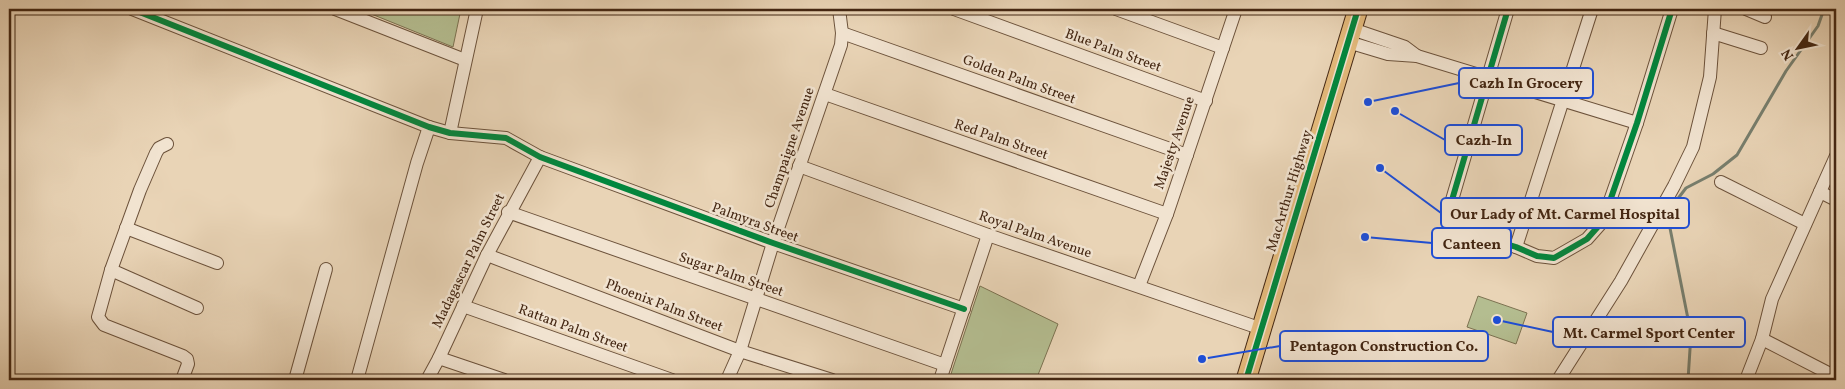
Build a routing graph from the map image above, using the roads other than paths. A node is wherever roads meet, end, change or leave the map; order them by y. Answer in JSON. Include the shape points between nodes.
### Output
{"nodes":[{"id":1,"x":335,"y":9,"type":"edge"},
{"id":2,"x":477,"y":9,"type":"edge"},
{"id":3,"x":839,"y":9,"type":"edge"},
{"id":4,"x":954,"y":9,"type":"edge"},
{"id":5,"x":1116,"y":9,"type":"edge"},
{"id":6,"x":1236,"y":9,"type":"edge"},
{"id":7,"x":1358,"y":9,"type":"edge"},
{"id":8,"x":1508,"y":9,"type":"edge"},
{"id":9,"x":1592,"y":9,"type":"edge"},
{"id":10,"x":1672,"y":9,"type":"edge"},
{"id":11,"x":1715,"y":9,"type":"edge"},
{"id":12,"x":1746,"y":9,"type":"edge"},
{"id":13,"x":140,"y":10,"type":"edge"},
{"id":14,"x":1765,"y":17,"type":"dead end"},
{"id":15,"x":842,"y":33,"type":"junction"},
{"id":16,"x":1714,"y":33,"type":"junction"},
{"id":17,"x":1350,"y":35,"type":"junction"},
{"id":18,"x":1223,"y":48,"type":"junction"},
{"id":19,"x":1761,"y":48,"type":"dead end"},
{"id":20,"x":465,"y":60,"type":"junction"},
{"id":21,"x":1487,"y":76,"type":"junction"},
{"id":22,"x":825,"y":94,"type":"junction"},
{"id":23,"x":1206,"y":101,"type":"junction"},
{"id":24,"x":1564,"y":101,"type":"junction"},
{"id":25,"x":1637,"y":123,"type":"junction"},
{"id":26,"x":429,"y":127,"type":"junction"},
{"id":27,"x":450,"y":133,"type":"junction"},
{"id":28,"x":167,"y":144,"type":"dead end"},
{"id":29,"x":1187,"y":155,"type":"junction"},
{"id":30,"x":540,"y":156,"type":"junction"},
{"id":31,"x":1836,"y":156,"type":"edge"},
{"id":32,"x":799,"y":166,"type":"junction"},
{"id":33,"x":1721,"y":182,"type":"dead end"},
{"id":34,"x":1820,"y":192,"type":"junction"},
{"id":35,"x":1836,"y":200,"type":"edge"},
{"id":36,"x":508,"y":212,"type":"junction"},
{"id":37,"x":1167,"y":214,"type":"junction"},
{"id":38,"x":1805,"y":224,"type":"junction"},
{"id":39,"x":126,"y":228,"type":"junction"},
{"id":40,"x":988,"y":235,"type":"junction"},
{"id":41,"x":773,"y":243,"type":"junction"},
{"id":42,"x":1516,"y":247,"type":"junction"},
{"id":43,"x":486,"y":255,"type":"junction"},
{"id":44,"x":217,"y":263,"type":"dead end"},
{"id":45,"x":111,"y":270,"type":"junction"},
{"id":46,"x":326,"y":270,"type":"dead end"},
{"id":47,"x":1139,"y":286,"type":"junction"},
{"id":48,"x":755,"y":300,"type":"junction"},
{"id":49,"x":463,"y":306,"type":"junction"},
{"id":50,"x":197,"y":308,"type":"dead end"},
{"id":51,"x":964,"y":308,"type":"junction"},
{"id":52,"x":1262,"y":329,"type":"junction"},
{"id":53,"x":1762,"y":339,"type":"junction"},
{"id":54,"x":740,"y":351,"type":"junction"},
{"id":55,"x":439,"y":358,"type":"junction"},
{"id":56,"x":945,"y":365,"type":"junction"},
{"id":57,"x":1836,"y":377,"type":"edge"},
{"id":58,"x":182,"y":380,"type":"edge"},
{"id":59,"x":294,"y":380,"type":"edge"},
{"id":60,"x":357,"y":380,"type":"edge"},
{"id":61,"x":427,"y":380,"type":"edge"},
{"id":62,"x":504,"y":380,"type":"edge"},
{"id":63,"x":672,"y":380,"type":"edge"},
{"id":64,"x":727,"y":380,"type":"edge"},
{"id":65,"x":832,"y":380,"type":"edge"},
{"id":66,"x":940,"y":380,"type":"edge"},
{"id":67,"x":1246,"y":380,"type":"edge"},
{"id":68,"x":1558,"y":380,"type":"edge"},
{"id":69,"x":1746,"y":380,"type":"edge"}],
"edges":[{"from":1,"to":20,"type":"street"},
{"from":2,"to":20,"type":"street"},
{"from":3,"to":15,"type":"street","name":"Champaigne Avenue"},
{"from":4,"to":23,"type":"street","name":"Blue Palm Street"},
{"from":5,"to":18,"type":"street"},
{"from":6,"to":18,"type":"street","name":"Majesty Avenue"},
{"from":7,"to":17,"type":"highway","name":"MacArthur Highway"},
{"from":8,"to":21,"type":"street"},
{"from":9,"to":24,"type":"street"},
{"from":10,"to":25,"type":"street"},
{"from":11,"to":16,"type":"street"},
{"from":12,"to":14,"type":"street"},
{"from":13,"to":26,"type":"street","name":"Palmyra Street"},
{"from":15,"to":22,"type":"street","name":"Champaigne Avenue"},
{"from":15,"to":29,"type":"street","name":"Golden Palm Street"},
{"from":16,"to":19,"type":"street"},
{"from":16,"to":68,"type":"street","via":[[1710,77],[1693,147],[1621,281]]},
{"from":17,"to":21,"type":"street","via":[[1389,49],[1405,47],[1417,56]]},
{"from":17,"to":52,"type":"highway","name":"MacArthur Highway"},
{"from":18,"to":23,"type":"street","name":"Majesty Avenue"},
{"from":20,"to":27,"type":"street"},
{"from":21,"to":24,"type":"street"},
{"from":21,"to":42,"type":"street","via":[[1447,217],[1455,228]]},
{"from":22,"to":32,"type":"street","name":"Champaigne Avenue"},
{"from":22,"to":37,"type":"street","name":"Red Palm Street"},
{"from":23,"to":29,"type":"street","name":"Majesty Avenue"},
{"from":24,"to":25,"type":"street"},
{"from":24,"to":42,"type":"street"},
{"from":25,"to":42,"type":"street","via":[[1603,221],[1587,239],[1554,258],[1537,256]]},
{"from":26,"to":27,"type":"street","name":"Palmyra Street"},
{"from":26,"to":60,"type":"street"},
{"from":27,"to":30,"type":"street","name":"Palmyra Street","via":[[506,138]]},
{"from":28,"to":39,"type":"street","via":[[159,148],[152,160]]},
{"from":29,"to":37,"type":"street","name":"Majesty Avenue"},
{"from":30,"to":36,"type":"street","name":"Madagascar Palm Street"},
{"from":30,"to":41,"type":"street","name":"Palmyra Street"},
{"from":31,"to":34,"type":"street"},
{"from":32,"to":40,"type":"street","name":"Royal Palm Avenue"},
{"from":32,"to":41,"type":"street","name":"Champaigne Avenue"},
{"from":33,"to":38,"type":"street"},
{"from":34,"to":35,"type":"street"},
{"from":34,"to":38,"type":"street"},
{"from":36,"to":43,"type":"street","name":"Madagascar Palm Street"},
{"from":36,"to":48,"type":"street","name":"Sugar Palm Street"},
{"from":37,"to":47,"type":"street","name":"Majesty Avenue"},
{"from":38,"to":53,"type":"street","via":[[1772,299]]},
{"from":39,"to":44,"type":"street"},
{"from":39,"to":45,"type":"street"},
{"from":40,"to":47,"type":"street","name":"Royal Palm Avenue"},
{"from":40,"to":51,"type":"street"},
{"from":41,"to":48,"type":"street","name":"Champaigne Avenue"},
{"from":41,"to":51,"type":"street","name":"Palmyra Street"},
{"from":43,"to":49,"type":"street","name":"Madagascar Palm Street"},
{"from":43,"to":54,"type":"street","name":"Phoenix Palm Street"},
{"from":45,"to":50,"type":"street"},
{"from":45,"to":58,"type":"street","via":[[98,317],[100,322],[183,356],[188,364]]},
{"from":46,"to":59,"type":"street"},
{"from":47,"to":52,"type":"street","name":"Royal Palm Avenue"},
{"from":48,"to":54,"type":"street","name":"Champaigne Avenue"},
{"from":48,"to":56,"type":"street","name":"Sugar Palm Street"},
{"from":49,"to":55,"type":"street","name":"Madagascar Palm Street"},
{"from":49,"to":63,"type":"street","name":"Rattan Palm Street"},
{"from":51,"to":56,"type":"street"},
{"from":52,"to":67,"type":"highway","name":"MacArthur Highway"},
{"from":53,"to":57,"type":"street"},
{"from":53,"to":69,"type":"street"},
{"from":54,"to":64,"type":"street","name":"Champaigne Avenue"},
{"from":54,"to":65,"type":"street","name":"Phoenix Palm Street"},
{"from":55,"to":61,"type":"street","name":"Madagascar Palm Street"},
{"from":55,"to":62,"type":"street"},
{"from":56,"to":66,"type":"street"}]}
